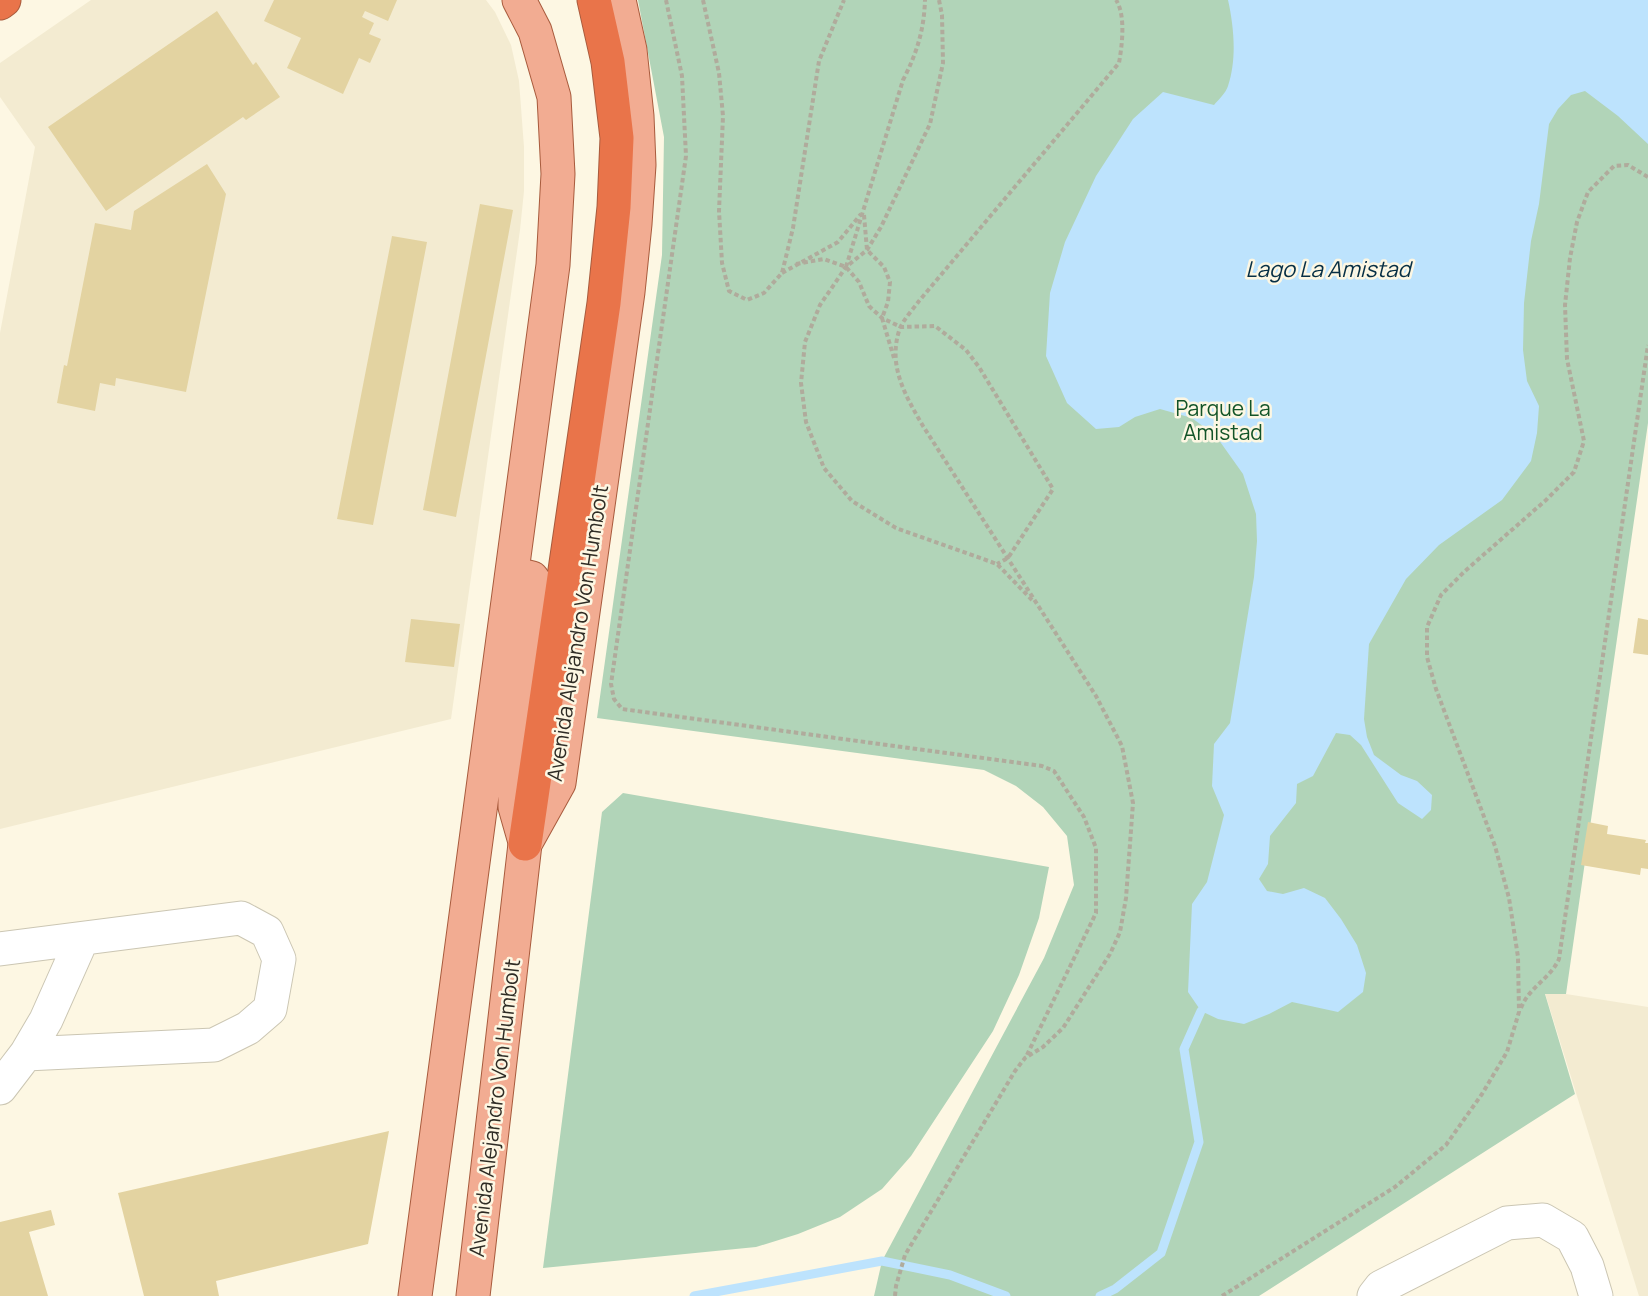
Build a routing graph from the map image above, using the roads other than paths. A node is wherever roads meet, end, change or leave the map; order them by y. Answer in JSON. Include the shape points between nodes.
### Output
{"nodes":[{"id":1,"x":4,"y":0,"type":"edge"},
{"id":2,"x":519,"y":0,"type":"edge"},
{"id":3,"x":594,"y":0,"type":"edge"},
{"id":4,"x":619,"y":0,"type":"edge"},
{"id":5,"x":0,"y":3,"type":"edge"},
{"id":6,"x":512,"y":573,"type":"junction"},
{"id":7,"x":525,"y":844,"type":"junction"},
{"id":8,"x":82,"y":939,"type":"junction"},
{"id":9,"x":0,"y":949,"type":"edge"},
{"id":10,"x":26,"y":1054,"type":"junction"},
{"id":11,"x":0,"y":1088,"type":"edge"},
{"id":12,"x":415,"y":1296,"type":"edge"},
{"id":13,"x":473,"y":1296,"type":"edge"},
{"id":14,"x":1374,"y":1296,"type":"edge"},
{"id":15,"x":1596,"y":1296,"type":"edge"}],
"edges":[{"from":1,"to":5,"type":"highway"},
{"from":2,"to":6,"type":"main road","via":[[535,31],[554,97],[558,174],[553,266]]},
{"from":3,"to":7,"type":"highway","via":[[608,62],[617,138],[614,207]]},
{"from":4,"to":7,"type":"main road","name":"Avenida Alejandro Von Humbolt","via":[[630,50],[639,165],[628,292],[559,783]]},
{"from":6,"to":7,"type":"main road","via":[[532,578],[537,585],[515,783],[515,807]]},
{"from":6,"to":12,"type":"main road"},
{"from":7,"to":13,"type":"main road","name":"Avenida Alejandro Von Humbolt"},
{"from":8,"to":9,"type":"lane"},
{"from":8,"to":10,"type":"lane","via":[[46,1020]]},
{"from":8,"to":10,"type":"lane","via":[[241,918],[267,932],[279,959],[270,1009],[248,1028],[214,1045]]},
{"from":10,"to":11,"type":"lane"},
{"from":14,"to":15,"type":"lane","via":[[1381,1287],[1507,1223],[1543,1220],[1572,1238],[1587,1266]]}]}
